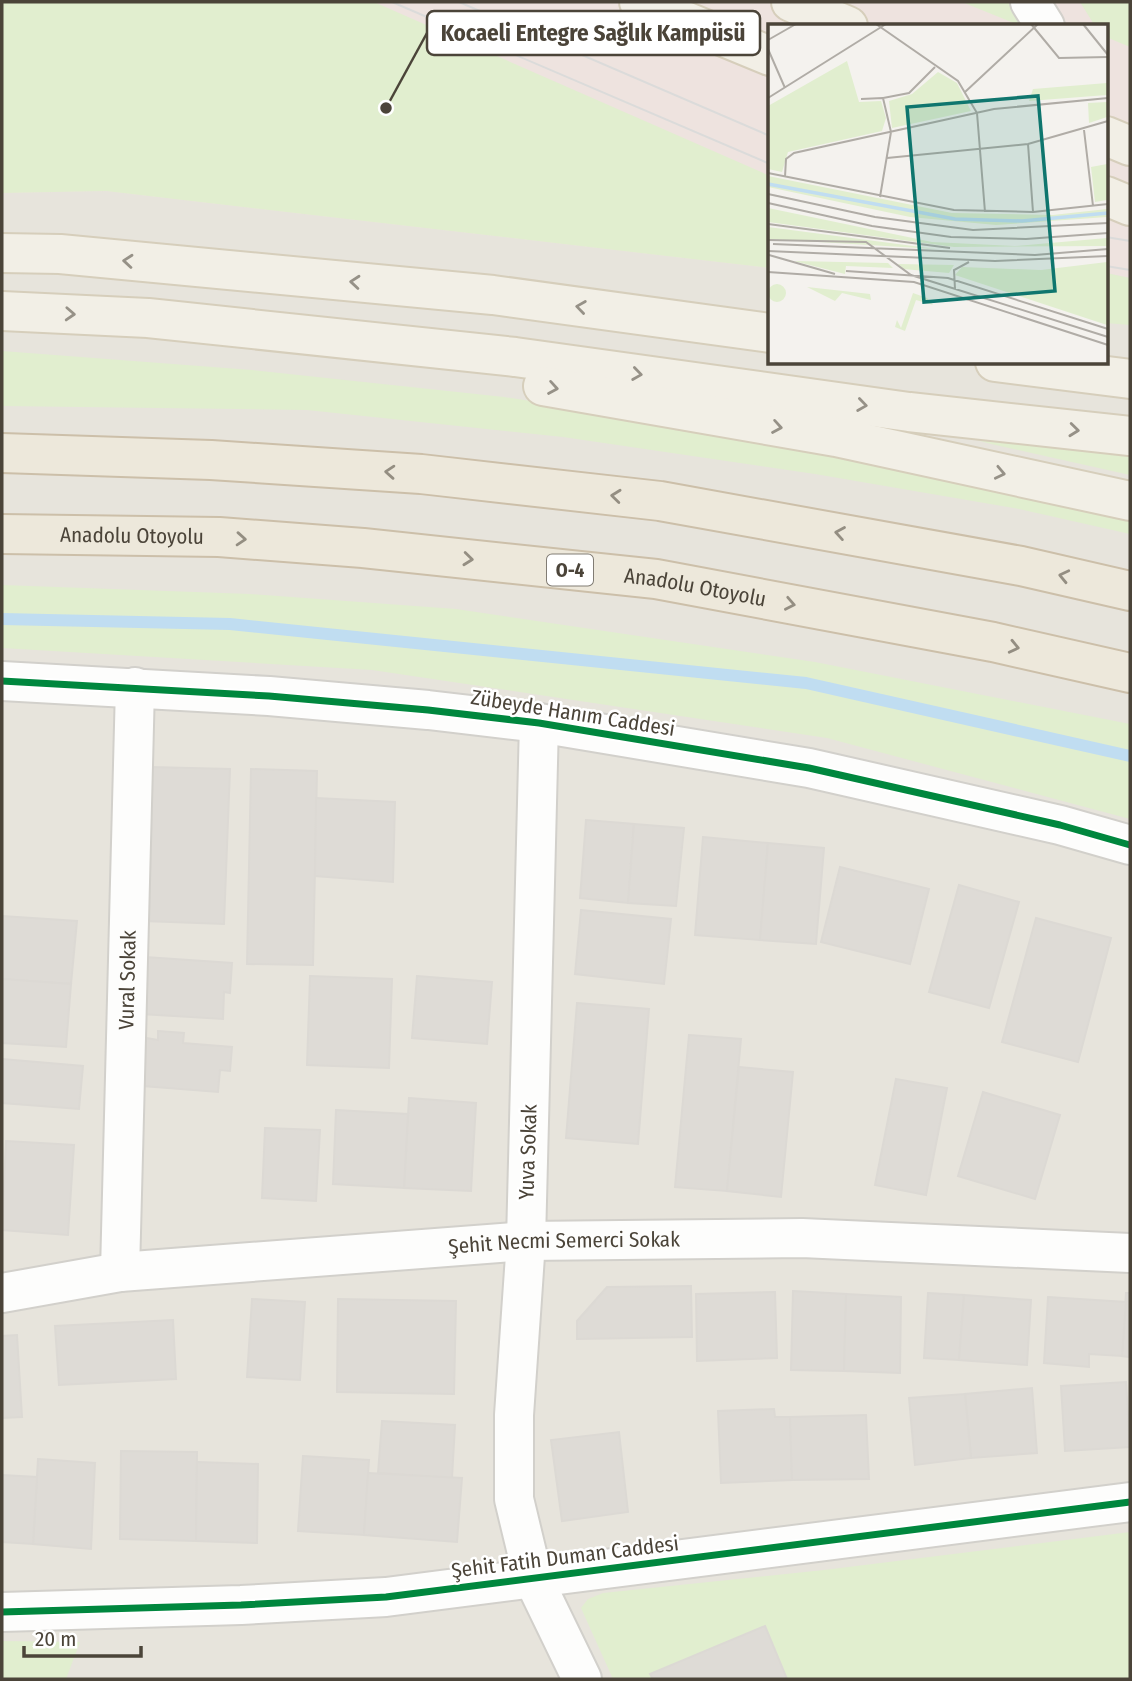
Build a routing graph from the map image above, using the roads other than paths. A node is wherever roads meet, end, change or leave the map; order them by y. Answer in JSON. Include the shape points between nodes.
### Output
{"nodes":[{"id":1,"x":639,"y":2,"type":"edge"},
{"id":2,"x":791,"y":2,"type":"edge"},
{"id":3,"x":1030,"y":2,"type":"edge"},
{"id":4,"x":843,"y":24,"type":"edge"},
{"id":5,"x":1044,"y":24,"type":"edge"},
{"id":6,"x":768,"y":55,"type":"edge"},
{"id":7,"x":1108,"y":197,"type":"edge"},
{"id":8,"x":1130,"y":206,"type":"edge"},
{"id":9,"x":2,"y":253,"type":"edge"},
{"id":10,"x":768,"y":305,"type":"edge"},
{"id":11,"x":2,"y":311,"type":"edge"},
{"id":12,"x":621,"y":312,"type":"junction"},
{"id":13,"x":148,"y":318,"type":"junction"},
{"id":14,"x":768,"y":333,"type":"edge"},
{"id":15,"x":1011,"y":364,"type":"edge"},
{"id":16,"x":1130,"y":379,"type":"edge"},
{"id":17,"x":1130,"y":436,"type":"edge"},
{"id":18,"x":2,"y":453,"type":"edge"},
{"id":19,"x":1130,"y":501,"type":"edge"},
{"id":20,"x":2,"y":534,"type":"edge"},
{"id":21,"x":1130,"y":591,"type":"edge"},
{"id":22,"x":1130,"y":673,"type":"edge"},
{"id":23,"x":2,"y":681,"type":"edge"},
{"id":24,"x":135,"y":687,"type":"junction"},
{"id":25,"x":540,"y":723,"type":"junction"},
{"id":26,"x":1130,"y":845,"type":"edge"},
{"id":27,"x":526,"y":1241,"type":"junction"},
{"id":28,"x":1130,"y":1254,"type":"edge"},
{"id":29,"x":120,"y":1272,"type":"junction"},
{"id":30,"x":2,"y":1293,"type":"edge"},
{"id":31,"x":1130,"y":1502,"type":"edge"},
{"id":32,"x":533,"y":1578,"type":"junction"},
{"id":33,"x":2,"y":1612,"type":"edge"},
{"id":34,"x":582,"y":1679,"type":"edge"}],
"edges":[{"from":1,"to":6,"type":"main road"},
{"from":2,"to":4,"type":"main road"},
{"from":3,"to":5,"type":"street"},
{"from":7,"to":8,"type":"main road"},
{"from":12,"to":9,"type":"main road","one_way":true,"via":[[60,254]]},
{"from":10,"to":12,"type":"main road","via":[[729,313]]},
{"from":11,"to":13,"type":"main road","one_way":true},
{"from":12,"to":14,"type":"main road"},
{"from":13,"to":17,"type":"main road","one_way":true,"via":[[515,357],[909,412]]},
{"from":13,"to":19,"type":"main road","one_way":true,"via":[[836,437]]},
{"from":15,"to":16,"type":"main road"},
{"from":21,"to":18,"type":"highway","one_way":true,"via":[[1008,564],[660,501],[395,472]]},
{"from":20,"to":22,"type":"highway","name":"Anadolu Otoyolu","number":"O-4","one_way":true,"via":[[219,537],[656,579],[993,642]]},
{"from":23,"to":24,"type":"street","name":"Zübeyde Hanım Caddesi"},
{"from":24,"to":25,"type":"street","name":"Zübeyde Hanım Caddesi","via":[[415,708]]},
{"from":24,"to":29,"type":"street","name":"Vural Sokak"},
{"from":25,"to":26,"type":"street","name":"Zübeyde Hanım Caddesi","via":[[809,768]]},
{"from":25,"to":27,"type":"street","name":"Yuva Sokak"},
{"from":27,"to":28,"type":"street","name":"Şehit Necmi Semerci Sokak","via":[[802,1238]]},
{"from":27,"to":29,"type":"street","name":"Şehit Necmi Semerci Sokak"},
{"from":27,"to":32,"type":"street","name":"Yuva Sokak","via":[[514,1415],[514,1499]]},
{"from":29,"to":30,"type":"street","name":"Şehit Necmi Semerci Sokak"},
{"from":31,"to":32,"type":"street","name":"Şehit Fatih Duman Caddesi"},
{"from":32,"to":33,"type":"street","name":"Şehit Fatih Duman Caddesi","via":[[386,1597]]},
{"from":32,"to":34,"type":"street","name":"Yuva Sokak"}]}
